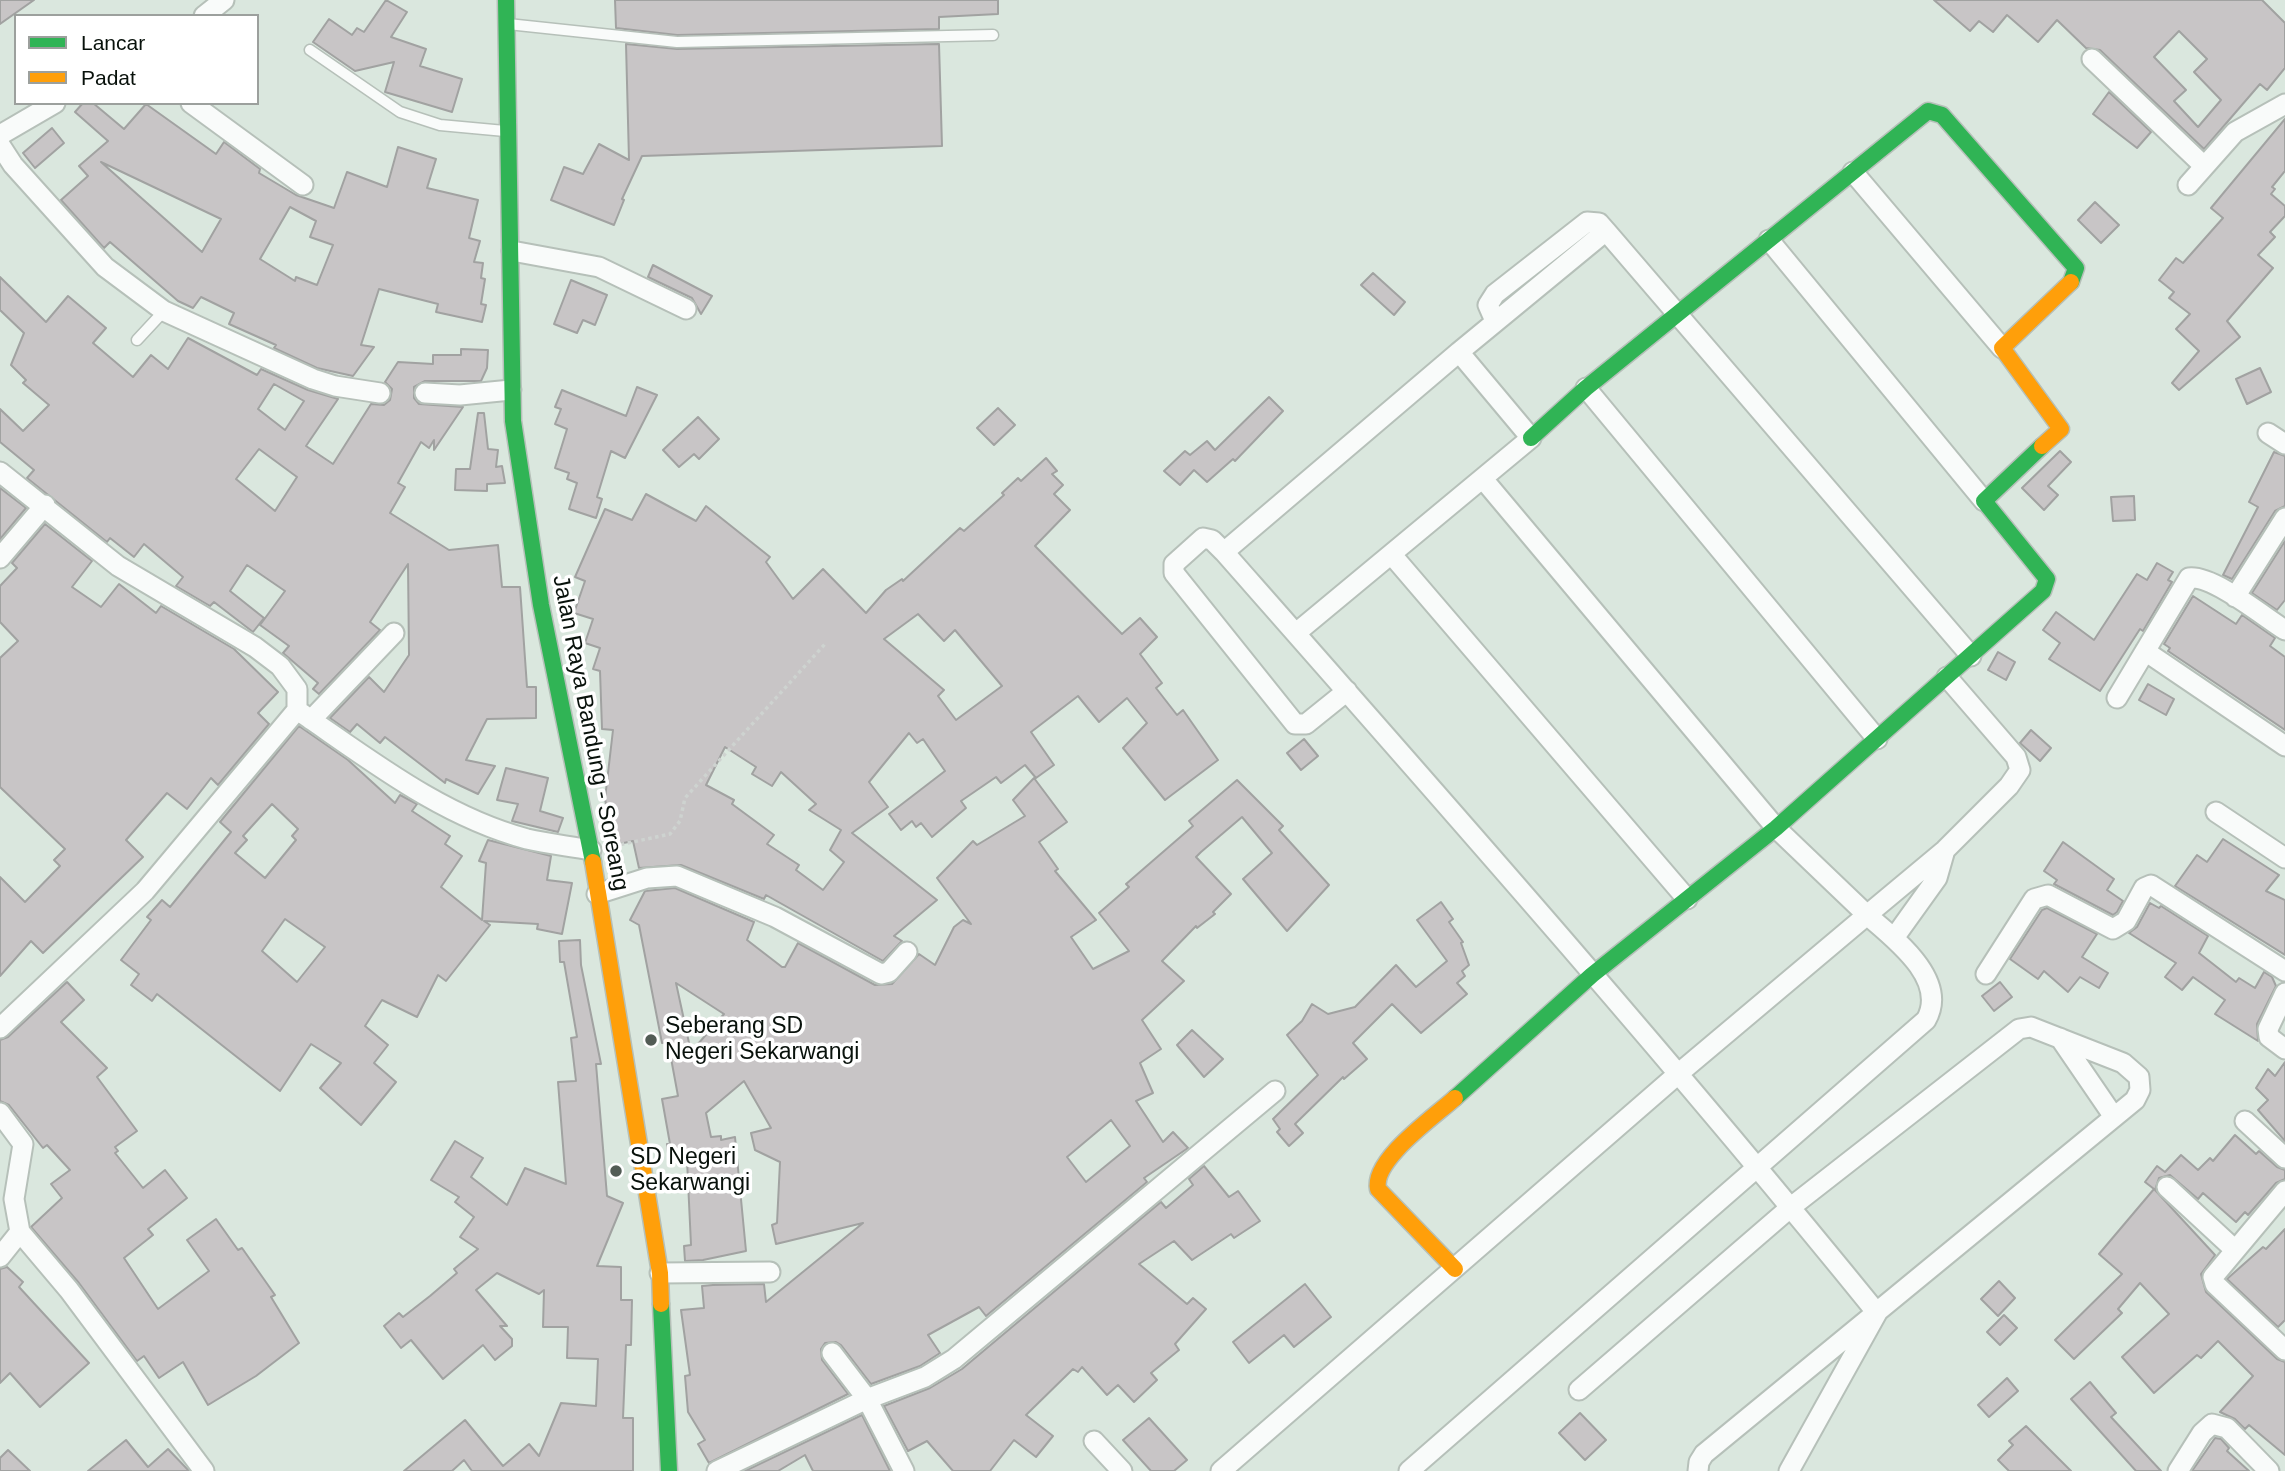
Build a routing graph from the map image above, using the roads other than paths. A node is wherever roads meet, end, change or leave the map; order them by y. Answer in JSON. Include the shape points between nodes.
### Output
{"nodes":[{"id":1,"x":224,"y":0,"type":"edge"},
{"id":2,"x":506,"y":0,"type":"edge"},
{"id":3,"x":206,"y":14,"type":"edge"},
{"id":4,"x":507,"y":24,"type":"junction"},
{"id":5,"x":993,"y":35,"type":"dead end"},
{"id":6,"x":310,"y":50,"type":"dead end"},
{"id":7,"x":2092,"y":59,"type":"dead end"},
{"id":8,"x":2285,"y":104,"type":"edge"},
{"id":9,"x":53,"y":105,"type":"edge"},
{"id":10,"x":194,"y":105,"type":"edge"},
{"id":11,"x":510,"y":131,"type":"junction"},
{"id":12,"x":4,"y":150,"type":"edge"},
{"id":13,"x":2204,"y":166,"type":"junction"},
{"id":14,"x":1853,"y":172,"type":"junction"},
{"id":15,"x":303,"y":185,"type":"dead end"},
{"id":16,"x":2188,"y":185,"type":"dead end"},
{"id":17,"x":1769,"y":240,"type":"junction"},
{"id":18,"x":512,"y":251,"type":"junction"},
{"id":19,"x":686,"y":309,"type":"dead end"},
{"id":20,"x":164,"y":311,"type":"junction"},
{"id":21,"x":1678,"y":313,"type":"junction"},
{"id":22,"x":137,"y":340,"type":"dead end"},
{"id":23,"x":2003,"y":348,"type":"junction"},
{"id":24,"x":1459,"y":352,"type":"junction"},
{"id":25,"x":1586,"y":388,"type":"junction"},
{"id":26,"x":511,"y":390,"type":"junction"},
{"id":27,"x":380,"y":393,"type":"dead end"},
{"id":28,"x":425,"y":393,"type":"dead end"},
{"id":29,"x":1531,"y":438,"type":"junction"},
{"id":30,"x":0,"y":472,"type":"edge"},
{"id":31,"x":1483,"y":479,"type":"junction"},
{"id":32,"x":1984,"y":501,"type":"junction"},
{"id":33,"x":45,"y":505,"type":"junction"},
{"id":34,"x":2285,"y":518,"type":"edge"},
{"id":35,"x":1224,"y":552,"type":"junction"},
{"id":36,"x":1392,"y":555,"type":"junction"},
{"id":37,"x":0,"y":558,"type":"edge"},
{"id":38,"x":2235,"y":597,"type":"junction"},
{"id":39,"x":2285,"y":630,"type":"edge"},
{"id":40,"x":394,"y":633,"type":"dead end"},
{"id":41,"x":1296,"y":633,"type":"junction"},
{"id":42,"x":2145,"y":651,"type":"junction"},
{"id":43,"x":1971,"y":656,"type":"junction"},
{"id":44,"x":1947,"y":677,"type":"junction"},
{"id":45,"x":1347,"y":691,"type":"junction"},
{"id":46,"x":2117,"y":698,"type":"dead end"},
{"id":47,"x":304,"y":715,"type":"junction"},
{"id":48,"x":1877,"y":739,"type":"junction"},
{"id":49,"x":2285,"y":746,"type":"edge"},
{"id":50,"x":2216,"y":812,"type":"dead end"},
{"id":51,"x":1776,"y":828,"type":"junction"},
{"id":52,"x":591,"y":850,"type":"junction"},
{"id":53,"x":1945,"y":850,"type":"junction"},
{"id":54,"x":2285,"y":858,"type":"edge"},
{"id":55,"x":597,"y":894,"type":"junction"},
{"id":56,"x":1686,"y":899,"type":"junction"},
{"id":57,"x":1867,"y":915,"type":"junction"},
{"id":58,"x":1894,"y":938,"type":"junction"},
{"id":59,"x":907,"y":952,"type":"dead end"},
{"id":60,"x":2285,"y":971,"type":"edge"},
{"id":61,"x":1986,"y":974,"type":"dead end"},
{"id":62,"x":1592,"y":975,"type":"junction"},
{"id":63,"x":2285,"y":993,"type":"edge"},
{"id":64,"x":0,"y":1028,"type":"edge"},
{"id":65,"x":2060,"y":1038,"type":"junction"},
{"id":66,"x":2285,"y":1049,"type":"edge"},
{"id":67,"x":1678,"y":1074,"type":"junction"},
{"id":68,"x":1275,"y":1091,"type":"dead end"},
{"id":69,"x":0,"y":1113,"type":"edge"},
{"id":70,"x":2114,"y":1117,"type":"junction"},
{"id":71,"x":2245,"y":1121,"type":"dead end"},
{"id":72,"x":2285,"y":1158,"type":"edge"},
{"id":73,"x":1758,"y":1167,"type":"junction"},
{"id":74,"x":2167,"y":1187,"type":"dead end"},
{"id":75,"x":2285,"y":1191,"type":"edge"},
{"id":76,"x":1791,"y":1207,"type":"junction"},
{"id":77,"x":20,"y":1232,"type":"junction"},
{"id":78,"x":2234,"y":1249,"type":"junction"},
{"id":79,"x":0,"y":1257,"type":"edge"},
{"id":80,"x":1455,"y":1269,"type":"junction"},
{"id":81,"x":770,"y":1272,"type":"dead end"},
{"id":82,"x":660,"y":1273,"type":"junction"},
{"id":83,"x":1877,"y":1313,"type":"junction"},
{"id":84,"x":2281,"y":1340,"type":"edge"},
{"id":85,"x":832,"y":1353,"type":"dead end"},
{"id":86,"x":1579,"y":1390,"type":"dead end"},
{"id":87,"x":867,"y":1399,"type":"junction"},
{"id":88,"x":1094,"y":1441,"type":"dead end"},
{"id":89,"x":204,"y":1471,"type":"edge"},
{"id":90,"x":669,"y":1471,"type":"edge"},
{"id":91,"x":717,"y":1471,"type":"edge"},
{"id":92,"x":904,"y":1471,"type":"edge"},
{"id":93,"x":1122,"y":1471,"type":"edge"},
{"id":94,"x":1221,"y":1471,"type":"edge"},
{"id":95,"x":1409,"y":1471,"type":"edge"},
{"id":96,"x":1698,"y":1471,"type":"edge"},
{"id":97,"x":1789,"y":1471,"type":"edge"},
{"id":98,"x":2178,"y":1471,"type":"edge"},
{"id":99,"x":2269,"y":1471,"type":"edge"}],
"edges":[{"from":1,"to":3,"type":"street"},
{"from":2,"to":4,"type":"street","name":"Jalan Raya Bandung - Soreang"},
{"from":4,"to":5,"type":"lane","via":[[677,42]]},
{"from":4,"to":11,"type":"street","name":"Jalan Raya Bandung - Soreang"},
{"from":6,"to":11,"type":"lane","via":[[400,112],[440,125]]},
{"from":7,"to":13,"type":"street"},
{"from":8,"to":13,"type":"street","via":[[2235,132]]},
{"from":9,"to":12,"type":"street"},
{"from":10,"to":15,"type":"street"},
{"from":11,"to":18,"type":"street","name":"Jalan Raya Bandung - Soreang"},
{"from":12,"to":20,"type":"street","via":[[105,267]]},
{"from":13,"to":16,"type":"street"},
{"from":14,"to":17,"type":"street"},
{"from":14,"to":23,"type":"street"},
{"from":14,"to":23,"type":"street","via":[[1928,111],[1936,112],[2076,268],[2071,283]]},
{"from":17,"to":21,"type":"street"},
{"from":17,"to":32,"type":"street"},
{"from":18,"to":19,"type":"street","via":[[599,267]]},
{"from":18,"to":26,"type":"street","name":"Jalan Raya Bandung - Soreang"},
{"from":20,"to":22,"type":"lane"},
{"from":20,"to":27,"type":"street","via":[[313,379]]},
{"from":21,"to":24,"type":"street","via":[[1599,223],[1587,222],[1495,294],[1488,305],[1495,321]]},
{"from":21,"to":25,"type":"street"},
{"from":21,"to":43,"type":"street"},
{"from":23,"to":32,"type":"street","via":[[2061,429]]},
{"from":24,"to":29,"type":"street"},
{"from":24,"to":35,"type":"street"},
{"from":25,"to":29,"type":"street"},
{"from":25,"to":48,"type":"street"},
{"from":26,"to":28,"type":"street"},
{"from":26,"to":52,"type":"street","name":"Jalan Raya Bandung - Soreang","via":[[541,605]]},
{"from":29,"to":31,"type":"street"},
{"from":30,"to":33,"type":"street"},
{"from":31,"to":36,"type":"street"},
{"from":31,"to":51,"type":"street"},
{"from":32,"to":43,"type":"street","via":[[2047,579],[2043,591]]},
{"from":33,"to":37,"type":"street"},
{"from":33,"to":47,"type":"street","via":[[118,566],[280,666],[296,689]]},
{"from":34,"to":38,"type":"street"},
{"from":35,"to":41,"type":"street"},
{"from":35,"to":45,"type":"street","via":[[1203,538],[1174,564],[1174,573],[1295,724],[1306,724]]},
{"from":36,"to":41,"type":"street"},
{"from":36,"to":56,"type":"street"},
{"from":38,"to":39,"type":"street"},
{"from":38,"to":42,"type":"street","via":[[2199,578],[2189,578]]},
{"from":40,"to":47,"type":"street"},
{"from":41,"to":45,"type":"street"},
{"from":42,"to":46,"type":"street"},
{"from":42,"to":49,"type":"street"},
{"from":43,"to":44,"type":"street"},
{"from":44,"to":48,"type":"street"},
{"from":44,"to":53,"type":"street","via":[[2016,757],[2020,771]]},
{"from":45,"to":62,"type":"street"},
{"from":47,"to":52,"type":"street","via":[[398,780],[450,809],[527,839]]},
{"from":47,"to":64,"type":"street","via":[[145,891]]},
{"from":48,"to":51,"type":"street"},
{"from":50,"to":54,"type":"street"},
{"from":51,"to":56,"type":"street"},
{"from":51,"to":57,"type":"street"},
{"from":52,"to":55,"type":"street","name":"Jalan Raya Bandung - Soreang"},
{"from":53,"to":57,"type":"street"},
{"from":53,"to":58,"type":"street","via":[[1937,878]]},
{"from":55,"to":59,"type":"street","via":[[647,878],[677,876],[775,917],[880,974],[889,972]]},
{"from":55,"to":82,"type":"street","name":"Jalan Raya Bandung - Soreang"},
{"from":56,"to":62,"type":"street"},
{"from":57,"to":58,"type":"street"},
{"from":57,"to":67,"type":"street"},
{"from":58,"to":73,"type":"street","via":[[1928,979],[1933,1008],[1926,1020]]},
{"from":60,"to":61,"type":"street","via":[[2151,885],[2144,888],[2126,921],[2113,929],[2048,895],[2034,898]]},
{"from":62,"to":67,"type":"street"},
{"from":62,"to":80,"type":"street","via":[[1383,1163],[1376,1178],[1378,1189]]},
{"from":63,"to":66,"type":"street","via":[[2268,1029],[2269,1037]]},
{"from":65,"to":70,"type":"street"},
{"from":65,"to":70,"type":"street","via":[[2123,1063],[2139,1077],[2135,1100]]},
{"from":65,"to":76,"type":"street","via":[[2032,1027],[2019,1029]]},
{"from":67,"to":73,"type":"street"},
{"from":67,"to":80,"type":"street"},
{"from":68,"to":87,"type":"street","via":[[954,1359],[925,1377]]},
{"from":69,"to":77,"type":"street","via":[[23,1144],[14,1199]]},
{"from":70,"to":83,"type":"street"},
{"from":71,"to":72,"type":"street"},
{"from":73,"to":76,"type":"street"},
{"from":73,"to":95,"type":"street"},
{"from":74,"to":78,"type":"street"},
{"from":75,"to":78,"type":"street"},
{"from":76,"to":83,"type":"street"},
{"from":76,"to":86,"type":"street"},
{"from":77,"to":79,"type":"street"},
{"from":77,"to":89,"type":"street"},
{"from":78,"to":84,"type":"street","via":[[2215,1271],[2215,1283]]},
{"from":80,"to":94,"type":"street"},
{"from":81,"to":82,"type":"street"},
{"from":82,"to":90,"type":"street","name":"Jalan Raya Bandung - Soreang"},
{"from":83,"to":96,"type":"street","via":[[1704,1454]]},
{"from":83,"to":97,"type":"street"},
{"from":85,"to":87,"type":"street"},
{"from":87,"to":91,"type":"street"},
{"from":87,"to":92,"type":"street"},
{"from":88,"to":93,"type":"street"},
{"from":98,"to":99,"type":"street","via":[[2212,1424],[2227,1428]]}]}
